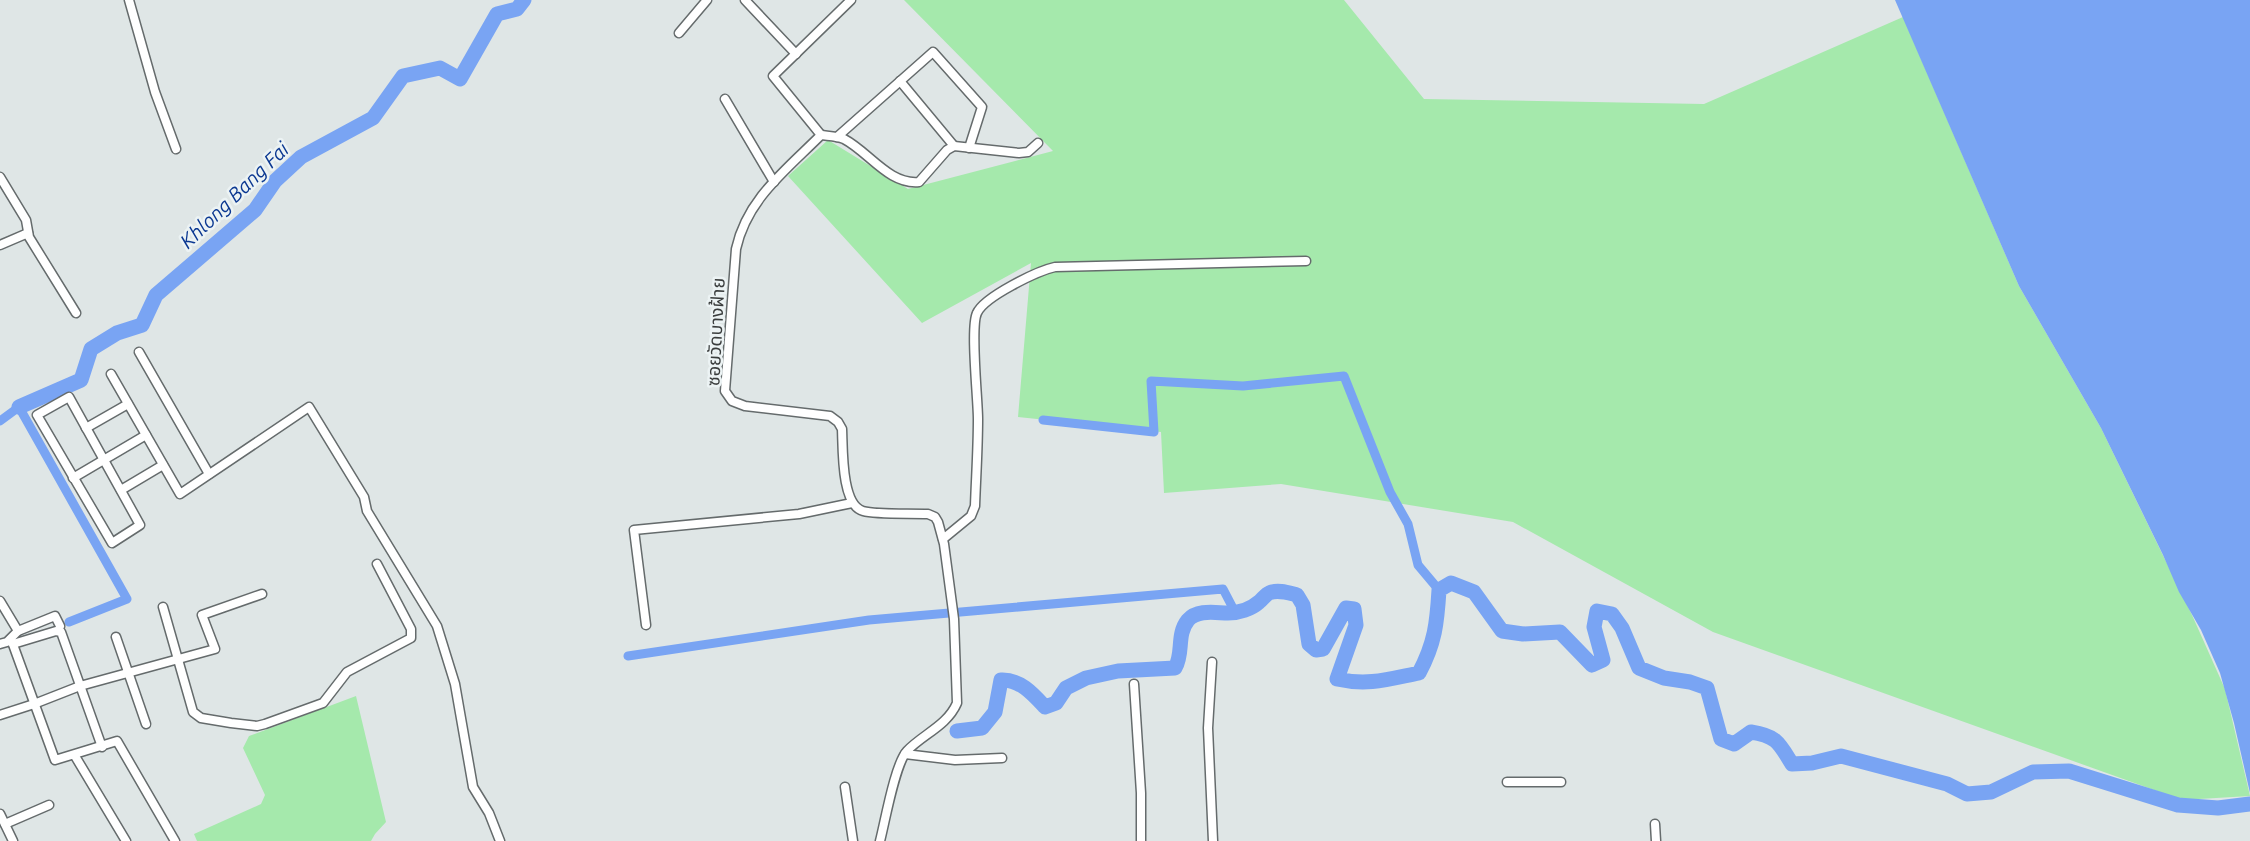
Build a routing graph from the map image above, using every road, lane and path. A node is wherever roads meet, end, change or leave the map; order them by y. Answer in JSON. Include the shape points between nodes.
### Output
{"nodes":[{"id":1,"x":129,"y":0,"type":"edge"},
{"id":2,"x":707,"y":0,"type":"edge"},
{"id":3,"x":745,"y":0,"type":"edge"},
{"id":4,"x":851,"y":0,"type":"edge"},
{"id":5,"x":679,"y":33,"type":"dead end"},
{"id":6,"x":796,"y":54,"type":"junction"},
{"id":7,"x":900,"y":81,"type":"junction"},
{"id":8,"x":725,"y":99,"type":"dead end"},
{"id":9,"x":820,"y":135,"type":"junction"},
{"id":10,"x":837,"y":137,"type":"junction"},
{"id":11,"x":1038,"y":143,"type":"dead end"},
{"id":12,"x":954,"y":146,"type":"junction"},
{"id":13,"x":969,"y":148,"type":"junction"},
{"id":14,"x":176,"y":149,"type":"dead end"},
{"id":15,"x":0,"y":177,"type":"edge"},
{"id":16,"x":774,"y":182,"type":"junction"},
{"id":17,"x":28,"y":233,"type":"junction"},
{"id":18,"x":0,"y":245,"type":"edge"},
{"id":19,"x":1306,"y":261,"type":"dead end"},
{"id":20,"x":76,"y":313,"type":"dead end"},
{"id":21,"x":139,"y":352,"type":"dead end"},
{"id":22,"x":111,"y":374,"type":"dead end"},
{"id":23,"x":128,"y":404,"type":"junction"},
{"id":24,"x":86,"y":428,"type":"junction"},
{"id":25,"x":146,"y":435,"type":"junction"},
{"id":26,"x":104,"y":460,"type":"junction"},
{"id":27,"x":163,"y":465,"type":"junction"},
{"id":28,"x":209,"y":474,"type":"junction"},
{"id":29,"x":73,"y":478,"type":"junction"},
{"id":30,"x":121,"y":490,"type":"junction"},
{"id":31,"x":852,"y":503,"type":"junction"},
{"id":32,"x":943,"y":540,"type":"junction"},
{"id":33,"x":378,"y":564,"type":"dead end"},
{"id":34,"x":262,"y":594,"type":"dead end"},
{"id":35,"x":0,"y":601,"type":"edge"},
{"id":36,"x":163,"y":607,"type":"dead end"},
{"id":37,"x":646,"y":625,"type":"dead end"},
{"id":38,"x":60,"y":626,"type":"dead end"},
{"id":39,"x":18,"y":631,"type":"junction"},
{"id":40,"x":116,"y":637,"type":"dead end"},
{"id":41,"x":12,"y":642,"type":"junction"},
{"id":42,"x":0,"y":644,"type":"edge"},
{"id":43,"x":178,"y":661,"type":"junction"},
{"id":44,"x":1212,"y":662,"type":"dead end"},
{"id":45,"x":129,"y":673,"type":"junction"},
{"id":46,"x":1134,"y":684,"type":"dead end"},
{"id":47,"x":80,"y":686,"type":"junction"},
{"id":48,"x":34,"y":704,"type":"junction"},
{"id":49,"x":0,"y":715,"type":"edge"},
{"id":50,"x":146,"y":724,"type":"dead end"},
{"id":51,"x":102,"y":747,"type":"junction"},
{"id":52,"x":905,"y":754,"type":"junction"},
{"id":53,"x":75,"y":756,"type":"junction"},
{"id":54,"x":1002,"y":758,"type":"dead end"},
{"id":55,"x":1507,"y":782,"type":"dead end"},
{"id":56,"x":1561,"y":782,"type":"dead end"},
{"id":57,"x":845,"y":787,"type":"dead end"},
{"id":58,"x":49,"y":805,"type":"dead end"},
{"id":59,"x":0,"y":814,"type":"edge"},
{"id":60,"x":5,"y":824,"type":"junction"},
{"id":61,"x":1655,"y":824,"type":"dead end"},
{"id":62,"x":13,"y":841,"type":"edge"},
{"id":63,"x":126,"y":841,"type":"edge"},
{"id":64,"x":175,"y":841,"type":"edge"},
{"id":65,"x":500,"y":841,"type":"edge"},
{"id":66,"x":853,"y":841,"type":"edge"},
{"id":67,"x":880,"y":841,"type":"edge"},
{"id":68,"x":1141,"y":841,"type":"edge"},
{"id":69,"x":1212,"y":841,"type":"edge"},
{"id":70,"x":1656,"y":841,"type":"edge"}],
"edges":[{"from":1,"to":14,"type":"street"},
{"from":2,"to":5,"type":"street"},
{"from":3,"to":6,"type":"street"},
{"from":4,"to":6,"type":"street"},
{"from":6,"to":9,"type":"street","via":[[773,76]]},
{"from":7,"to":10,"type":"street"},
{"from":7,"to":12,"type":"street"},
{"from":7,"to":13,"type":"street","via":[[933,52],[982,107]]},
{"from":8,"to":16,"type":"street"},
{"from":9,"to":10,"type":"street"},
{"from":9,"to":16,"type":"street","name":"ซอยวัดบางฝ้าย"},
{"from":10,"to":12,"type":"street","via":[[910,183],[919,182]]},
{"from":11,"to":13,"type":"street","via":[[1028,152],[1019,153]]},
{"from":12,"to":13,"type":"street"},
{"from":15,"to":17,"type":"street","via":[[26,220]]},
{"from":16,"to":31,"type":"street","name":"ซอยวัดบางฝ้าย","via":[[750,210],[741,229],[725,391],[732,401],[745,406],[830,416],[838,422],[842,429],[847,492]]},
{"from":17,"to":18,"type":"street"},
{"from":17,"to":20,"type":"street"},
{"from":19,"to":32,"type":"street","via":[[1055,267],[1024,278],[981,306],[974,321],[978,420],[975,506],[970,516]]},
{"from":21,"to":28,"type":"street"},
{"from":22,"to":23,"type":"street"},
{"from":23,"to":24,"type":"street"},
{"from":23,"to":25,"type":"street"},
{"from":24,"to":26,"type":"street"},
{"from":24,"to":29,"type":"street","via":[[69,397],[37,415]]},
{"from":25,"to":26,"type":"street"},
{"from":25,"to":27,"type":"street"},
{"from":26,"to":29,"type":"street"},
{"from":26,"to":30,"type":"street"},
{"from":27,"to":28,"type":"street","via":[[180,494]]},
{"from":27,"to":30,"type":"street"},
{"from":28,"to":65,"type":"street","via":[[309,407],[437,626],[455,684],[473,787]]},
{"from":29,"to":30,"type":"street","via":[[112,543],[140,525]]},
{"from":31,"to":32,"type":"street","via":[[863,511],[928,514],[938,522]]},
{"from":31,"to":37,"type":"street","via":[[799,514],[633,530]]},
{"from":32,"to":52,"type":"street","via":[[954,619],[957,703],[946,720]]},
{"from":33,"to":43,"type":"street","via":[[411,629],[411,638],[347,672],[324,703],[257,726],[201,718],[194,712]]},
{"from":34,"to":43,"type":"street","via":[[201,615],[215,649]]},
{"from":35,"to":39,"type":"street"},
{"from":36,"to":43,"type":"street"},
{"from":38,"to":39,"type":"street","via":[[55,615]]},
{"from":39,"to":41,"type":"street"},
{"from":40,"to":45,"type":"street"},
{"from":41,"to":42,"type":"street"},
{"from":41,"to":47,"type":"street","via":[[61,632]]},
{"from":41,"to":48,"type":"street"},
{"from":43,"to":45,"type":"street"},
{"from":44,"to":69,"type":"street","via":[[1208,728]]},
{"from":45,"to":47,"type":"street"},
{"from":45,"to":50,"type":"street"},
{"from":46,"to":68,"type":"street"},
{"from":47,"to":48,"type":"street"},
{"from":47,"to":51,"type":"street"},
{"from":48,"to":49,"type":"street"},
{"from":48,"to":53,"type":"street","via":[[55,760]]},
{"from":51,"to":53,"type":"street"},
{"from":51,"to":64,"type":"street","via":[[117,741]]},
{"from":52,"to":54,"type":"street","via":[[955,760]]},
{"from":52,"to":67,"type":"street"},
{"from":53,"to":63,"type":"street"},
{"from":55,"to":56,"type":"street"},
{"from":57,"to":66,"type":"street"},
{"from":58,"to":60,"type":"street"},
{"from":59,"to":60,"type":"street"},
{"from":60,"to":62,"type":"street"},
{"from":61,"to":70,"type":"street"}]}
